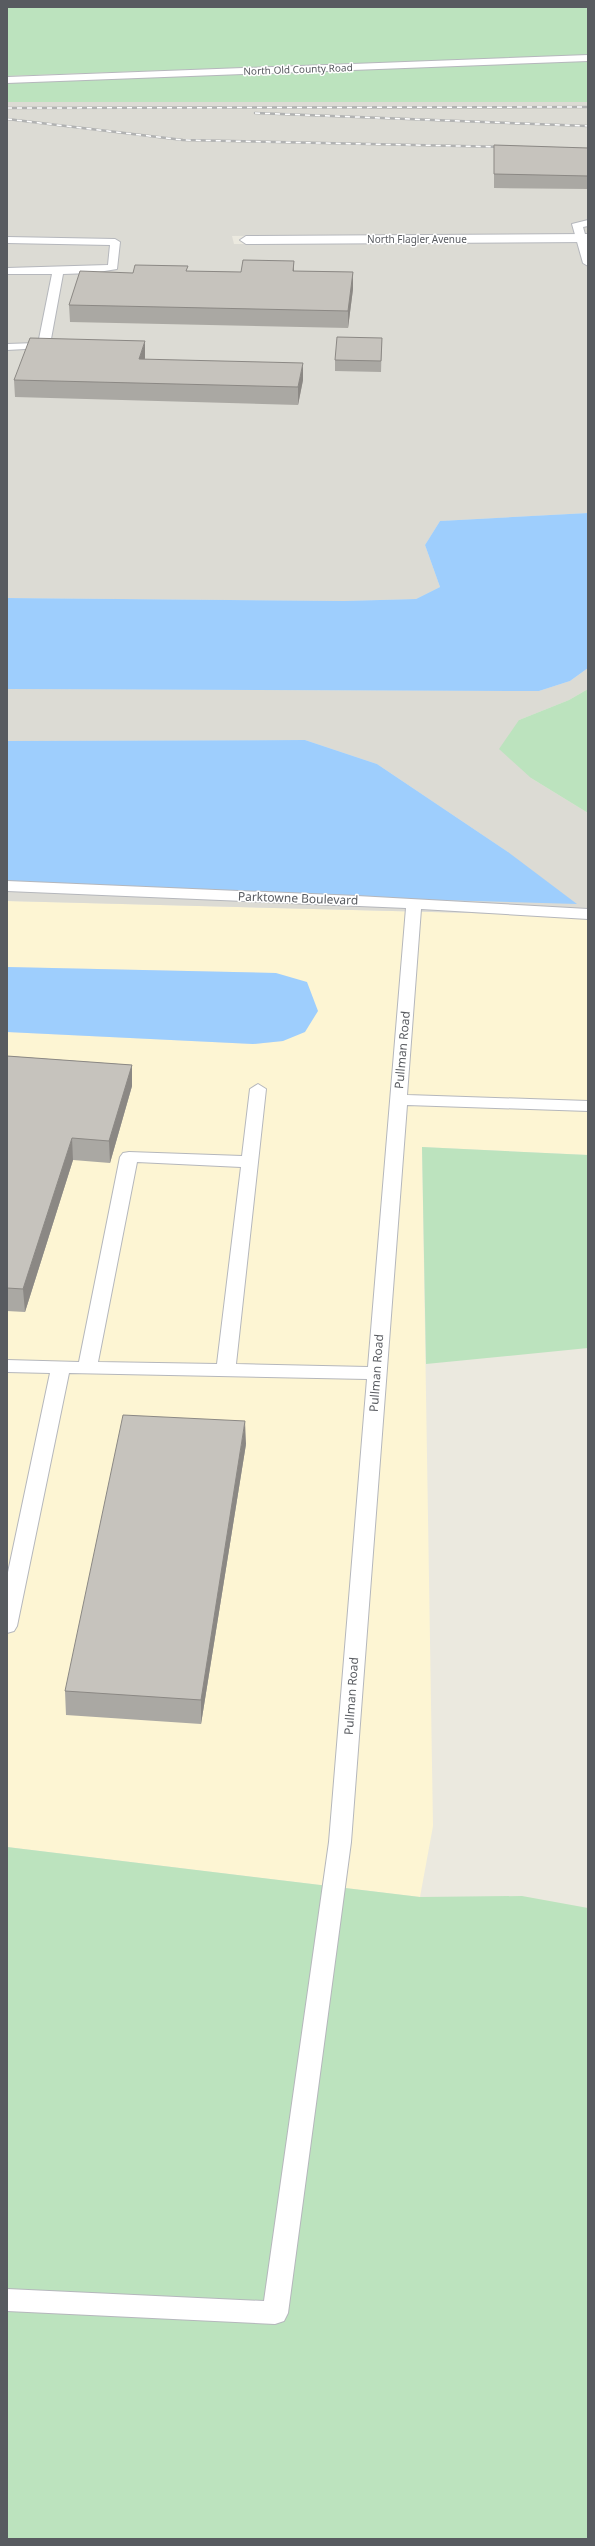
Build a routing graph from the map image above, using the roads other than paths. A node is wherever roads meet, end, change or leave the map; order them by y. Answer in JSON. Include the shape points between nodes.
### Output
{"nodes":[{"id":1,"x":588,"y":58,"type":"edge"},
{"id":2,"x":7,"y":80,"type":"edge"},
{"id":3,"x":588,"y":223,"type":"edge"},
{"id":4,"x":584,"y":238,"type":"edge"},
{"id":5,"x":7,"y":240,"type":"edge"},
{"id":6,"x":246,"y":240,"type":"dead end"},
{"id":7,"x":588,"y":263,"type":"edge"},
{"id":8,"x":7,"y":271,"type":"edge"},
{"id":9,"x":58,"y":271,"type":"junction"},
{"id":10,"x":7,"y":347,"type":"edge"},
{"id":11,"x":7,"y":886,"type":"edge"},
{"id":12,"x":414,"y":904,"type":"junction"},
{"id":13,"x":588,"y":914,"type":"edge"},
{"id":14,"x":258,"y":1089,"type":"dead end"},
{"id":15,"x":398,"y":1100,"type":"junction"},
{"id":16,"x":588,"y":1106,"type":"edge"},
{"id":17,"x":251,"y":1162,"type":"junction"},
{"id":18,"x":7,"y":1366,"type":"edge"},
{"id":19,"x":61,"y":1367,"type":"junction"},
{"id":20,"x":88,"y":1368,"type":"junction"},
{"id":21,"x":226,"y":1370,"type":"junction"},
{"id":22,"x":376,"y":1374,"type":"junction"},
{"id":23,"x":7,"y":1626,"type":"edge"},
{"id":24,"x":7,"y":2300,"type":"edge"}],
"edges":[{"from":1,"to":2,"type":"street","name":"North Old County Road"},
{"from":3,"to":4,"type":"lane","via":[[577,224]]},
{"from":4,"to":6,"type":"street","name":"North Flagler Avenue"},
{"from":4,"to":7,"type":"lane"},
{"from":5,"to":9,"type":"lane","via":[[115,242],[113,266],[92,270]]},
{"from":8,"to":9,"type":"lane"},
{"from":9,"to":10,"type":"lane","via":[[45,339],[40,346]]},
{"from":11,"to":12,"type":"lane","name":"Parktowne Boulevard"},
{"from":12,"to":13,"type":"lane","name":"Parktowne Boulevard"},
{"from":12,"to":15,"type":"lane","name":"Pullman Road"},
{"from":14,"to":17,"type":"lane"},
{"from":15,"to":16,"type":"lane"},
{"from":15,"to":22,"type":"lane","name":"Pullman Road"},
{"from":17,"to":20,"type":"lane","via":[[129,1157]]},
{"from":17,"to":21,"type":"lane"},
{"from":18,"to":19,"type":"lane"},
{"from":19,"to":20,"type":"lane"},
{"from":19,"to":23,"type":"lane"},
{"from":20,"to":21,"type":"lane"},
{"from":21,"to":22,"type":"lane"},
{"from":22,"to":24,"type":"lane","name":"Pullman Road","via":[[340,1842],[275,2313]]}]}
